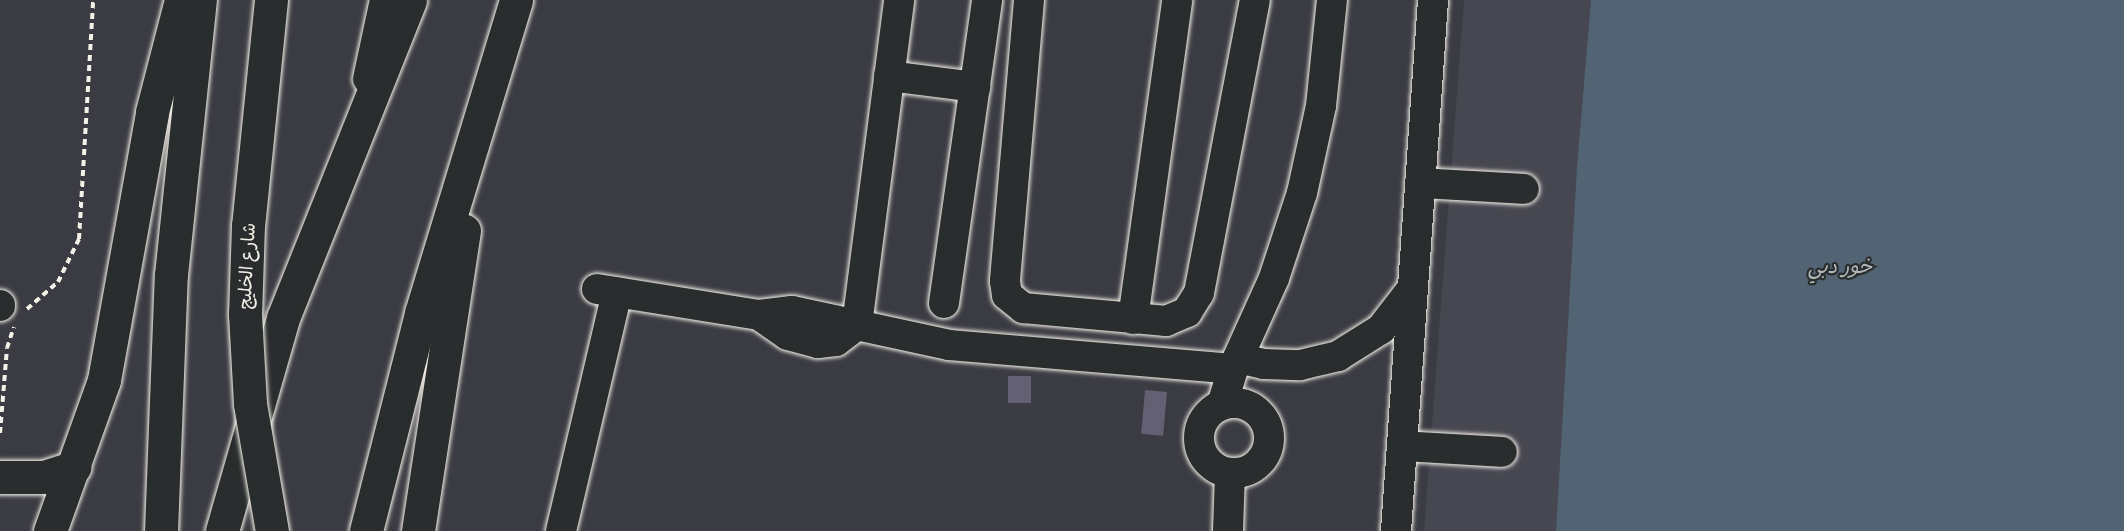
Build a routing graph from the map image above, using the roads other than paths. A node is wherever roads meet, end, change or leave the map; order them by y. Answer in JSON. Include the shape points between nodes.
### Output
{"nodes":[{"id":1,"x":181,"y":0,"type":"edge"},
{"id":2,"x":200,"y":0,"type":"edge"},
{"id":3,"x":271,"y":0,"type":"edge"},
{"id":4,"x":385,"y":0,"type":"edge"},
{"id":5,"x":410,"y":0,"type":"edge"},
{"id":6,"x":899,"y":0,"type":"edge"},
{"id":7,"x":987,"y":0,"type":"edge"},
{"id":8,"x":1029,"y":0,"type":"edge"},
{"id":9,"x":1177,"y":0,"type":"edge"},
{"id":10,"x":1255,"y":0,"type":"edge"},
{"id":11,"x":1332,"y":0,"type":"edge"},
{"id":12,"x":1433,"y":0,"type":"edge"},
{"id":13,"x":511,"y":15,"type":"edge"},
{"id":14,"x":889,"y":76,"type":"junction"},
{"id":15,"x":975,"y":87,"type":"junction"},
{"id":16,"x":358,"y":126,"type":"junction"},
{"id":17,"x":1420,"y":183,"type":"junction"},
{"id":18,"x":1524,"y":189,"type":"dead end"},
{"id":19,"x":1411,"y":290,"type":"junction"},
{"id":20,"x":944,"y":303,"type":"dead end"},
{"id":21,"x":1133,"y":319,"type":"junction"},
{"id":22,"x":856,"y":326,"type":"junction"},
{"id":23,"x":1235,"y":363,"type":"junction"},
{"id":24,"x":1222,"y":405,"type":"junction"},
{"id":25,"x":1402,"y":446,"type":"junction"},
{"id":26,"x":1502,"y":452,"type":"dead end"},
{"id":27,"x":74,"y":467,"type":"junction"},
{"id":28,"x":1230,"y":474,"type":"junction"},
{"id":29,"x":0,"y":477,"type":"edge"},
{"id":30,"x":50,"y":531,"type":"edge"},
{"id":31,"x":161,"y":531,"type":"edge"},
{"id":32,"x":222,"y":531,"type":"edge"},
{"id":33,"x":272,"y":531,"type":"edge"},
{"id":34,"x":366,"y":531,"type":"edge"},
{"id":35,"x":418,"y":531,"type":"edge"},
{"id":36,"x":561,"y":531,"type":"edge"},
{"id":37,"x":1228,"y":531,"type":"edge"},
{"id":38,"x":1396,"y":531,"type":"edge"}],
"edges":[{"from":1,"to":27,"type":"main road","via":[[152,112],[104,380]]},
{"from":2,"to":31,"type":"main road","via":[[171,274]]},
{"from":3,"to":33,"type":"main road","name":"شارع الخليج","bridge":true,"via":[[248,225],[245,314],[250,404]]},
{"from":4,"to":16,"type":"street"},
{"from":5,"to":16,"type":"main road"},
{"from":6,"to":14,"type":"street"},
{"from":7,"to":15,"type":"street"},
{"from":8,"to":21,"type":"street","via":[[1005,281],[1007,295],[1023,309]]},
{"from":9,"to":21,"type":"street"},
{"from":10,"to":21,"type":"street","via":[[1199,293],[1192,307],[1173,320]]},
{"from":11,"to":23,"type":"street","via":[[1321,106],[1302,193],[1274,278]]},
{"from":12,"to":17,"type":"street"},
{"from":13,"to":34,"type":"main road","via":[[421,313]]},
{"from":13,"to":35,"type":"main road","via":[[454,287]]},
{"from":14,"to":15,"type":"street"},
{"from":14,"to":22,"type":"street"},
{"from":15,"to":20,"type":"street"},
{"from":16,"to":32,"type":"main road","via":[[283,318]]},
{"from":17,"to":18,"type":"street"},
{"from":17,"to":19,"type":"street"},
{"from":19,"to":23,"type":"street","via":[[1381,329],[1338,356],[1300,365]]},
{"from":19,"to":25,"type":"street"},
{"from":22,"to":23,"type":"street","via":[[949,345]]},
{"from":22,"to":36,"type":"street","via":[[792,311],[759,315],[607,290]]},
{"from":23,"to":24,"type":"street"},
{"from":24,"to":28,"type":"street","via":[[1206,418],[1199,437],[1204,457]]},
{"from":24,"to":28,"type":"street","via":[[1233,403],[1253,408],[1270,434],[1260,464]]},
{"from":25,"to":26,"type":"street"},
{"from":25,"to":38,"type":"street"},
{"from":27,"to":29,"type":"main road","via":[[44,477]]},
{"from":27,"to":30,"type":"main road"},
{"from":28,"to":37,"type":"street"}]}
